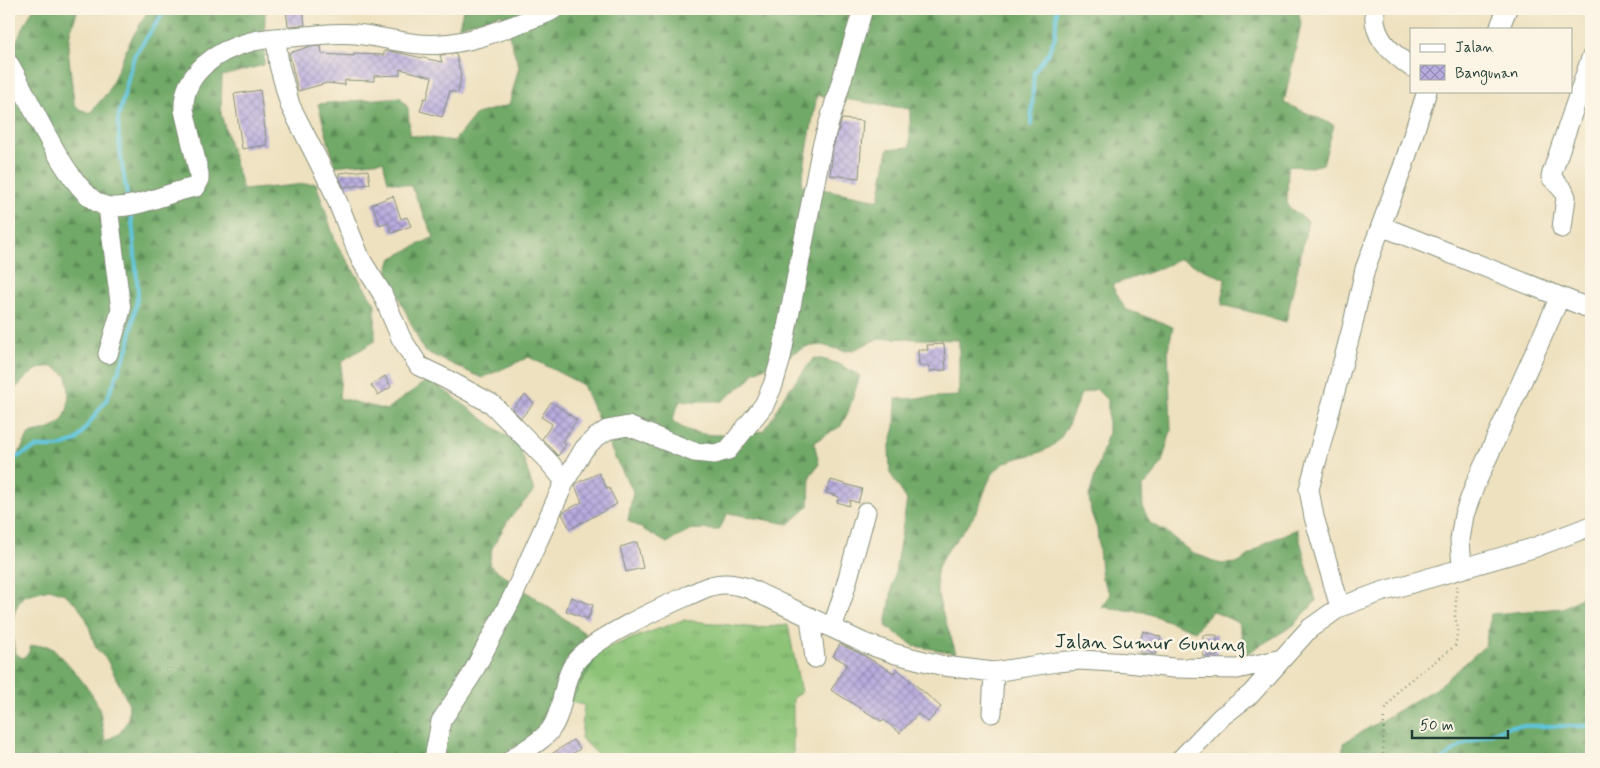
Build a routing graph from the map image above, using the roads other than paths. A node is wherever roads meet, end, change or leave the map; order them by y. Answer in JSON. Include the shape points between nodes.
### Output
{"nodes":[{"id":1,"x":554,"y":9,"type":"edge"},
{"id":2,"x":862,"y":9,"type":"edge"},
{"id":3,"x":1375,"y":9,"type":"edge"},
{"id":4,"x":1507,"y":9,"type":"edge"},
{"id":5,"x":1499,"y":28,"type":"edge"},
{"id":6,"x":276,"y":38,"type":"junction"},
{"id":7,"x":1591,"y":58,"type":"edge"},
{"id":8,"x":9,"y":64,"type":"edge"},
{"id":9,"x":1410,"y":67,"type":"edge"},
{"id":10,"x":1427,"y":92,"type":"edge"},
{"id":11,"x":123,"y":207,"type":"junction"},
{"id":12,"x":1381,"y":226,"type":"junction"},
{"id":13,"x":1562,"y":228,"type":"dead end"},
{"id":14,"x":1560,"y":297,"type":"junction"},
{"id":15,"x":1591,"y":309,"type":"edge"},
{"id":16,"x":108,"y":354,"type":"dead end"},
{"id":17,"x":565,"y":481,"type":"junction"},
{"id":18,"x":866,"y":512,"type":"dead end"},
{"id":19,"x":1591,"y":526,"type":"edge"},
{"id":20,"x":1457,"y":568,"type":"junction"},
{"id":21,"x":1340,"y":607,"type":"junction"},
{"id":22,"x":810,"y":618,"type":"junction"},
{"id":23,"x":832,"y":628,"type":"junction"},
{"id":24,"x":814,"y":658,"type":"dead end"},
{"id":25,"x":1282,"y":658,"type":"junction"},
{"id":26,"x":1237,"y":668,"type":"junction"},
{"id":27,"x":994,"y":672,"type":"junction"},
{"id":28,"x":1251,"y":694,"type":"junction"},
{"id":29,"x":992,"y":713,"type":"dead end"},
{"id":30,"x":434,"y":759,"type":"edge"},
{"id":31,"x":512,"y":759,"type":"edge"},
{"id":32,"x":1181,"y":759,"type":"edge"}],
"edges":[{"from":1,"to":6,"type":"street","via":[[482,37],[443,44],[413,44],[354,34]]},
{"from":2,"to":17,"type":"street","via":[[822,146],[781,358],[764,405],[728,450],[715,454],[694,452],[628,426],[607,430],[584,449]]},
{"from":3,"to":9,"type":"street","via":[[1378,35],[1393,54]]},
{"from":4,"to":5,"type":"street"},
{"from":6,"to":11,"type":"street","via":[[229,49],[203,65],[191,82],[184,99],[199,181],[196,187]]},
{"from":6,"to":17,"type":"street","via":[[279,65],[290,105],[332,188],[362,260],[382,293],[401,338],[419,366],[492,404]]},
{"from":7,"to":13,"type":"street","via":[[1551,177],[1566,197]]},
{"from":8,"to":11,"type":"street","via":[[40,126],[80,189],[96,202]]},
{"from":10,"to":12,"type":"street"},
{"from":11,"to":16,"type":"street","via":[[121,310]]},
{"from":12,"to":14,"type":"street"},
{"from":12,"to":21,"type":"street","via":[[1365,269],[1309,489],[1318,535]]},
{"from":14,"to":15,"type":"street"},
{"from":14,"to":20,"type":"street","via":[[1464,515]]},
{"from":17,"to":30,"type":"street","via":[[513,596],[471,676],[441,721]]},
{"from":18,"to":23,"type":"street"},
{"from":19,"to":20,"type":"street","via":[[1533,548]]},
{"from":20,"to":21,"type":"street"},
{"from":21,"to":25,"type":"street","via":[[1309,629]]},
{"from":22,"to":23,"type":"street","name":"Jalan Sumur Gunung"},
{"from":22,"to":24,"type":"street"},
{"from":22,"to":31,"type":"street","name":"Jalan Sumur Gunung","via":[[748,588],[729,583],[712,586],[662,607],[586,651],[566,681],[552,728]]},
{"from":23,"to":27,"type":"street","name":"Jalan Sumur Gunung","via":[[896,654],[944,666]]},
{"from":25,"to":26,"type":"street","name":"Jalan Sumur Gunung"},
{"from":25,"to":28,"type":"street"},
{"from":26,"to":27,"type":"street","name":"Jalan Sumur Gunung","via":[[1173,668],[1080,660]]},
{"from":26,"to":28,"type":"street"},
{"from":27,"to":29,"type":"street"},
{"from":28,"to":32,"type":"street","via":[[1221,717]]}]}
